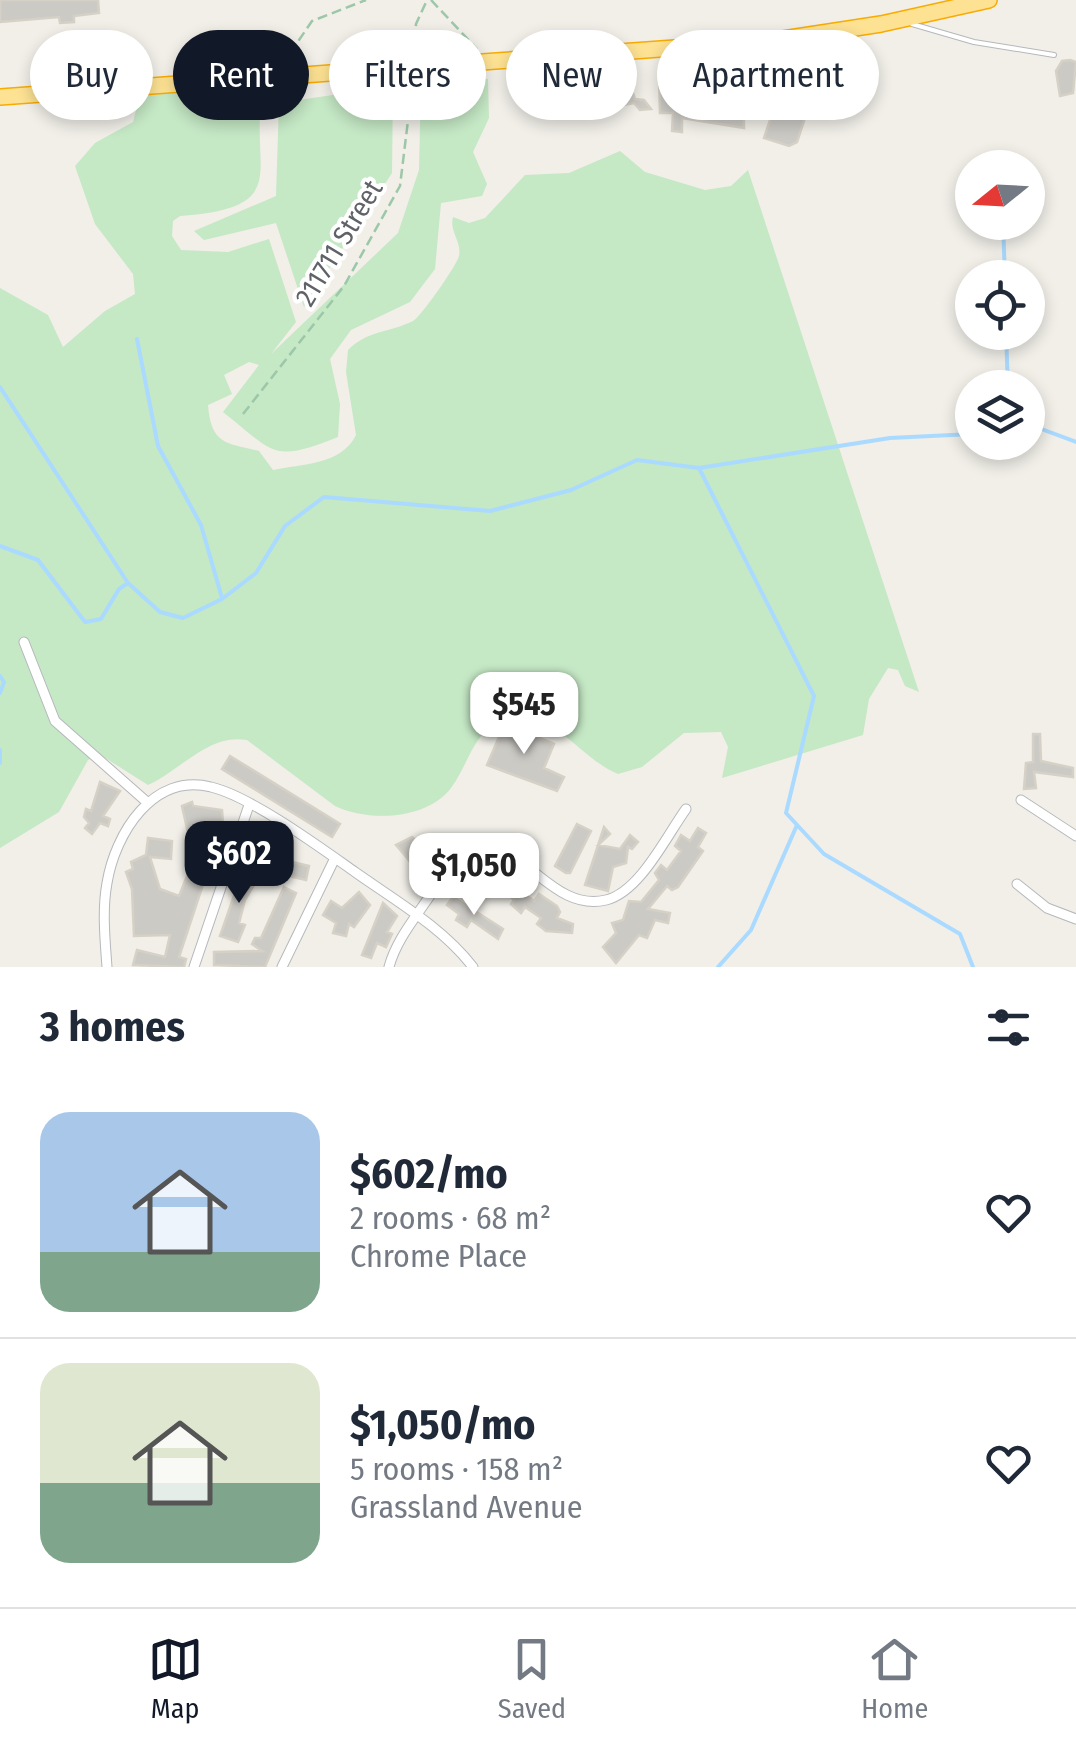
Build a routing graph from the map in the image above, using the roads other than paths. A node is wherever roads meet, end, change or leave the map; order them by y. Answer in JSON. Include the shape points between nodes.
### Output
{"nodes":[{"id":1,"x":989,"y":0,"type":"edge"},
{"id":2,"x":898,"y":20,"type":"junction"},
{"id":3,"x":1054,"y":55,"type":"dead end"},
{"id":4,"x":0,"y":97,"type":"edge"},
{"id":5,"x":24,"y":642,"type":"dead end"},
{"id":6,"x":1021,"y":800,"type":"dead end"},
{"id":7,"x":148,"y":803,"type":"junction"},
{"id":8,"x":249,"y":805,"type":"junction"},
{"id":9,"x":686,"y":809,"type":"dead end"},
{"id":10,"x":1076,"y":836,"type":"edge"},
{"id":11,"x":335,"y":858,"type":"junction"},
{"id":12,"x":1018,"y":884,"type":"dead end"},
{"id":13,"x":416,"y":916,"type":"junction"},
{"id":14,"x":1076,"y":919,"type":"edge"},
{"id":15,"x":107,"y":967,"type":"edge"},
{"id":16,"x":194,"y":967,"type":"edge"},
{"id":17,"x":282,"y":967,"type":"edge"},
{"id":18,"x":389,"y":967,"type":"edge"},
{"id":19,"x":473,"y":967,"type":"edge"}],
"edges":[{"from":1,"to":2,"type":"highway"},
{"from":2,"to":3,"type":"lane"},
{"from":2,"to":4,"type":"highway","via":[[756,42]]},
{"from":5,"to":7,"type":"street","via":[[55,721]]},
{"from":6,"to":10,"type":"street"},
{"from":7,"to":8,"type":"street","via":[[192,785],[216,788]]},
{"from":7,"to":15,"type":"street","via":[[126,830],[107,882]]},
{"from":8,"to":11,"type":"street"},
{"from":8,"to":16,"type":"street"},
{"from":9,"to":13,"type":"street","via":[[627,888],[608,900],[573,897],[512,857],[481,850],[456,862]]},
{"from":11,"to":13,"type":"street"},
{"from":11,"to":17,"type":"street"},
{"from":12,"to":14,"type":"street","via":[[1047,908]]},
{"from":13,"to":18,"type":"street"},
{"from":13,"to":19,"type":"street"}]}
